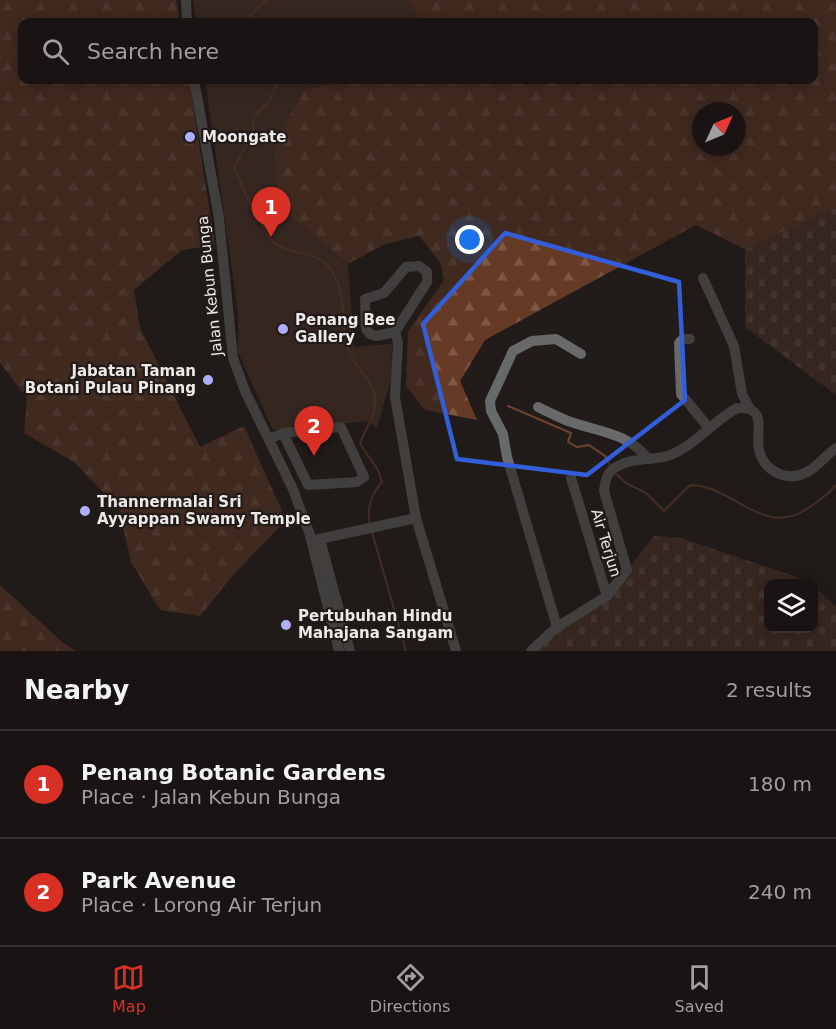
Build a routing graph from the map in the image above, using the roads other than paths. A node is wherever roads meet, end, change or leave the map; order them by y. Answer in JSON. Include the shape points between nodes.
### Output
{"nodes":[{"id":1,"x":186,"y":0,"type":"edge"},
{"id":2,"x":187,"y":18,"type":"edge"},
{"id":3,"x":195,"y":84,"type":"edge"},
{"id":4,"x":703,"y":278,"type":"dead end"},
{"id":5,"x":395,"y":332,"type":"junction"},
{"id":6,"x":690,"y":339,"type":"dead end"},
{"id":7,"x":580,"y":354,"type":"dead end"},
{"id":8,"x":742,"y":394,"type":"junction"},
{"id":9,"x":538,"y":407,"type":"dead end"},
{"id":10,"x":737,"y":408,"type":"junction"},
{"id":11,"x":750,"y":410,"type":"junction"},
{"id":12,"x":708,"y":427,"type":"junction"},
{"id":13,"x":283,"y":433,"type":"junction"},
{"id":14,"x":268,"y":439,"type":"junction"},
{"id":15,"x":836,"y":448,"type":"edge"},
{"id":16,"x":648,"y":459,"type":"junction"},
{"id":17,"x":571,"y":478,"type":"dead end"},
{"id":18,"x":416,"y":518,"type":"junction"},
{"id":19,"x":316,"y":540,"type":"junction"},
{"id":20,"x":607,"y":596,"type":"junction"},
{"id":21,"x":557,"y":627,"type":"junction"},
{"id":22,"x":339,"y":651,"type":"edge"},
{"id":23,"x":350,"y":651,"type":"edge"},
{"id":24,"x":456,"y":651,"type":"edge"},
{"id":25,"x":531,"y":651,"type":"edge"}],
"edges":[{"from":1,"to":2,"type":"street"},
{"from":3,"to":14,"type":"street","name":"Jalan Kebun Bunga","via":[[219,218],[233,358]]},
{"from":4,"to":8,"type":"street","via":[[734,346]]},
{"from":5,"to":5,"type":"street","via":[[427,282],[427,272],[419,266],[406,267],[384,293],[364,302],[366,329],[370,334]]},
{"from":5,"to":18,"type":"street","via":[[395,397]]},
{"from":6,"to":12,"type":"street","via":[[679,343],[681,394]]},
{"from":7,"to":21,"type":"street","via":[[556,339],[532,341],[513,351],[490,400]]},
{"from":8,"to":10,"type":"street"},
{"from":8,"to":11,"type":"street"},
{"from":9,"to":16,"type":"street","via":[[570,422],[626,439]]},
{"from":10,"to":11,"type":"street"},
{"from":10,"to":12,"type":"street"},
{"from":11,"to":15,"type":"street","via":[[760,425],[759,450],[776,473],[802,474]]},
{"from":12,"to":16,"type":"street","via":[[668,456]]},
{"from":13,"to":13,"type":"street","via":[[307,485],[357,482],[364,477],[339,426]]},
{"from":13,"to":14,"type":"street"},
{"from":14,"to":19,"type":"street","name":"Jalan Kebun Bunga"},
{"from":16,"to":20,"type":"street","via":[[614,468],[606,479],[604,491],[627,570]]},
{"from":17,"to":20,"type":"street","name":"Air Terjun"},
{"from":18,"to":19,"type":"street"},
{"from":18,"to":24,"type":"street"},
{"from":19,"to":22,"type":"street","name":"Jalan Kebun Bunga"},
{"from":19,"to":23,"type":"street"},
{"from":20,"to":21,"type":"street","name":"Air Terjun"},
{"from":21,"to":25,"type":"street","name":"Air Terjun"}]}
